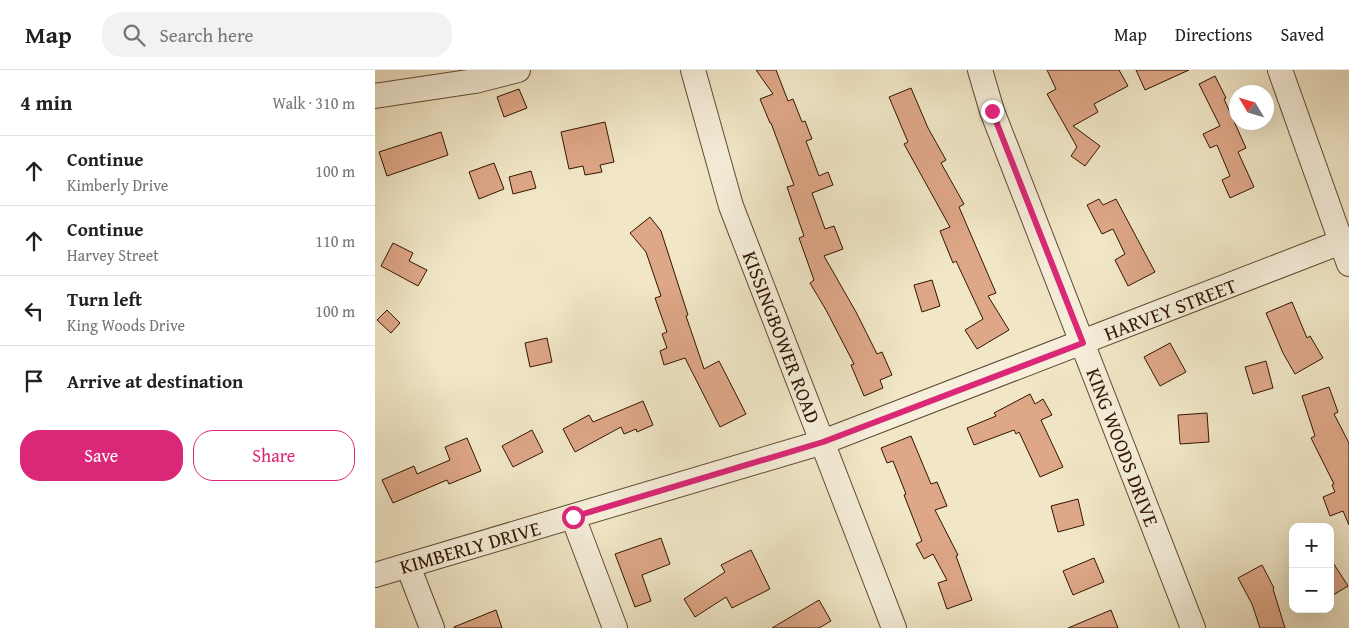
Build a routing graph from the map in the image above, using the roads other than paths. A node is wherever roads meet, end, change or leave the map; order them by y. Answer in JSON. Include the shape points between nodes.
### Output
{"nodes":[{"id":1,"x":518,"y":70,"type":"edge"},
{"id":2,"x":693,"y":70,"type":"edge"},
{"id":3,"x":980,"y":70,"type":"edge"},
{"id":4,"x":1280,"y":70,"type":"edge"},
{"id":5,"x":375,"y":96,"type":"edge"},
{"id":6,"x":1346,"y":248,"type":"edge"},
{"id":7,"x":1083,"y":343,"type":"junction"},
{"id":8,"x":823,"y":442,"type":"junction"},
{"id":9,"x":573,"y":517,"type":"junction"},
{"id":10,"x":408,"y":566,"type":"junction"},
{"id":11,"x":375,"y":575,"type":"edge"},
{"id":12,"x":432,"y":628,"type":"edge"},
{"id":13,"x":615,"y":628,"type":"edge"},
{"id":14,"x":894,"y":628,"type":"edge"},
{"id":15,"x":1193,"y":628,"type":"edge"}],
"edges":[{"from":1,"to":5,"type":"street","via":[[475,81]]},
{"from":2,"to":8,"type":"street","name":"KISSINGBOWER ROAD","via":[[731,206]]},
{"from":3,"to":7,"type":"street","name":"KING WOODS DRIVE","via":[[992,111]]},
{"from":4,"to":6,"type":"street"},
{"from":6,"to":7,"type":"street","name":"HARVEY STREET"},
{"from":7,"to":8,"type":"street","name":"HARVEY STREET"},
{"from":7,"to":15,"type":"street","name":"KING WOODS DRIVE"},
{"from":8,"to":9,"type":"street","name":"KIMBERLY DRIVE"},
{"from":8,"to":14,"type":"street","name":"KISSINGBOWER ROAD"},
{"from":9,"to":10,"type":"street","name":"KIMBERLY DRIVE"},
{"from":9,"to":13,"type":"street"},
{"from":10,"to":11,"type":"street","name":"KIMBERLY DRIVE"},
{"from":10,"to":12,"type":"street"}]}
